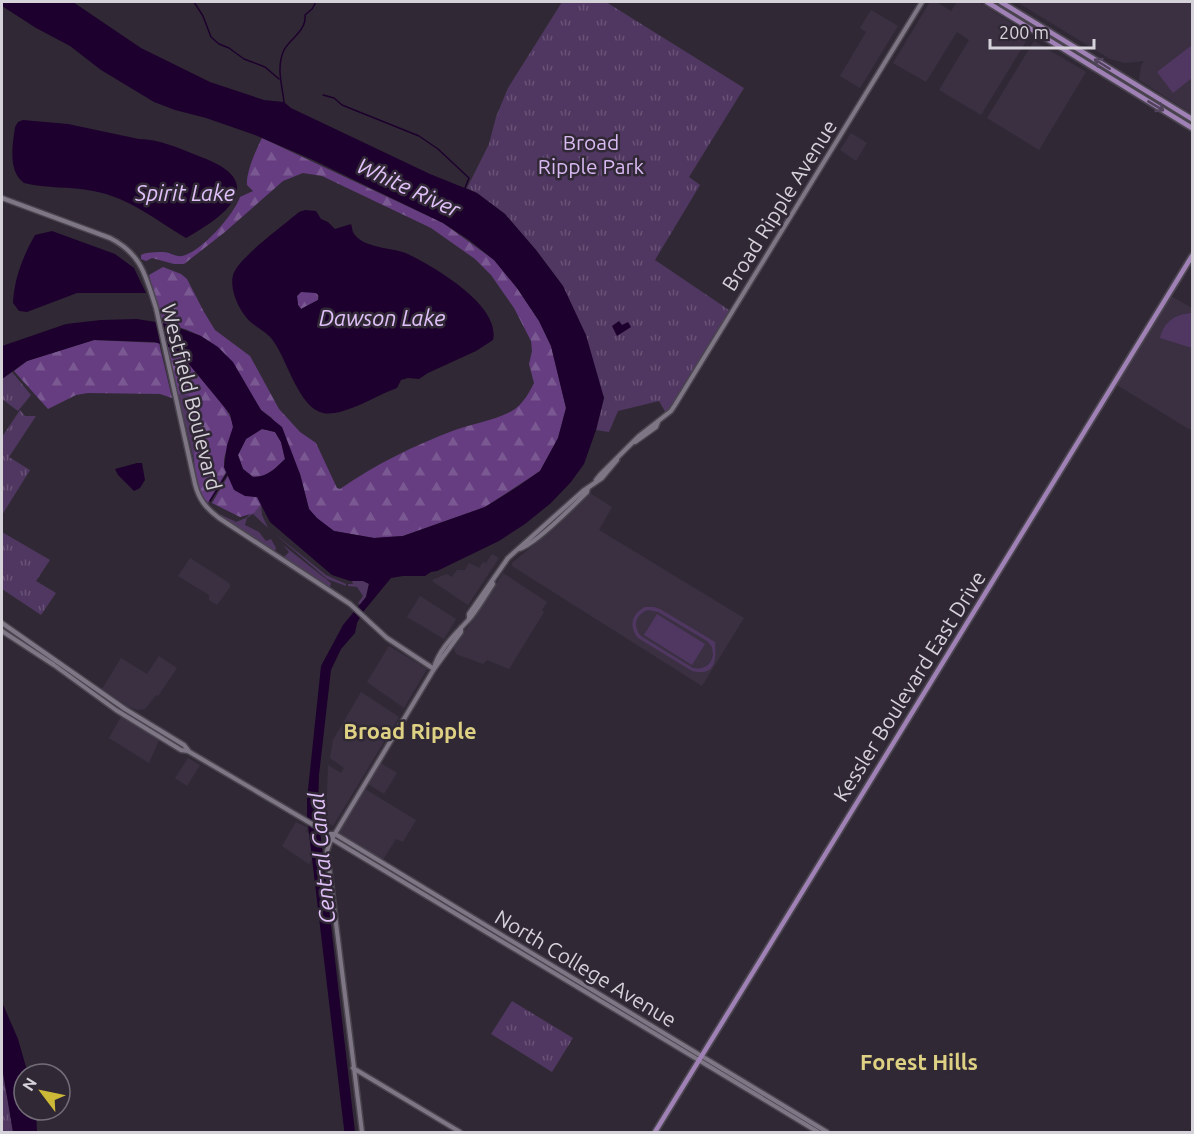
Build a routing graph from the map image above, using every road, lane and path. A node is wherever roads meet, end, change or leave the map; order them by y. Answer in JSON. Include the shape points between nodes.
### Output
{"nodes":[{"id":1,"x":922,"y":2,"type":"edge"},
{"id":2,"x":987,"y":2,"type":"edge"},
{"id":3,"x":1001,"y":2,"type":"edge"},
{"id":4,"x":1192,"y":119,"type":"edge"},
{"id":5,"x":1192,"y":128,"type":"edge"},
{"id":6,"x":2,"y":198,"type":"edge"},
{"id":7,"x":1192,"y":256,"type":"edge"},
{"id":8,"x":2,"y":623,"type":"edge"},
{"id":9,"x":2,"y":631,"type":"edge"},
{"id":10,"x":434,"y":669,"type":"junction"},
{"id":11,"x":188,"y":751,"type":"junction"},
{"id":12,"x":329,"y":834,"type":"junction"},
{"id":13,"x":335,"y":834,"type":"junction"},
{"id":14,"x":332,"y":839,"type":"junction"},
{"id":15,"x":702,"y":1056,"type":"junction"},
{"id":16,"x":699,"y":1061,"type":"junction"},
{"id":17,"x":353,"y":1068,"type":"junction"},
{"id":18,"x":362,"y":1132,"type":"edge"},
{"id":19,"x":460,"y":1132,"type":"edge"},
{"id":20,"x":655,"y":1132,"type":"edge"},
{"id":21,"x":818,"y":1132,"type":"edge"},
{"id":22,"x":827,"y":1132,"type":"edge"}],
"edges":[{"from":1,"to":10,"type":"main road","name":"Broad Ripple Avenue","via":[[675,405],[507,560]]},
{"from":2,"to":5,"type":"main road","one_way":true},
{"from":4,"to":3,"type":"main road","one_way":true},
{"from":6,"to":10,"type":"main road","name":"Westfield Boulevard","via":[[108,237],[135,257],[156,308],[195,484],[204,506],[354,608],[387,638]]},
{"from":7,"to":15,"type":"main road","name":"Kessler Boulevard East Drive"},
{"from":8,"to":11,"type":"main road"},
{"from":9,"to":11,"type":"main road","via":[[122,714]]},
{"from":10,"to":13,"type":"main road","name":"Broad Ripple Avenue"},
{"from":11,"to":12,"type":"main road"},
{"from":12,"to":13,"type":"main road"},
{"from":12,"to":14,"type":"main road","name":"North College Avenue"},
{"from":13,"to":14,"type":"main road","name":"Broad Ripple Avenue"},
{"from":13,"to":15,"type":"main road","name":"North College Avenue"},
{"from":14,"to":16,"type":"main road","name":"North College Avenue"},
{"from":14,"to":17,"type":"main road","via":[[327,856]]},
{"from":15,"to":16,"type":"main road","name":"Kessler Boulevard East Drive"},
{"from":15,"to":22,"type":"main road","name":"North College Avenue"},
{"from":16,"to":20,"type":"main road","name":"Kessler Boulevard East Drive"},
{"from":16,"to":21,"type":"main road","name":"North College Avenue"},
{"from":17,"to":18,"type":"main road"},
{"from":17,"to":19,"type":"main road"}]}
